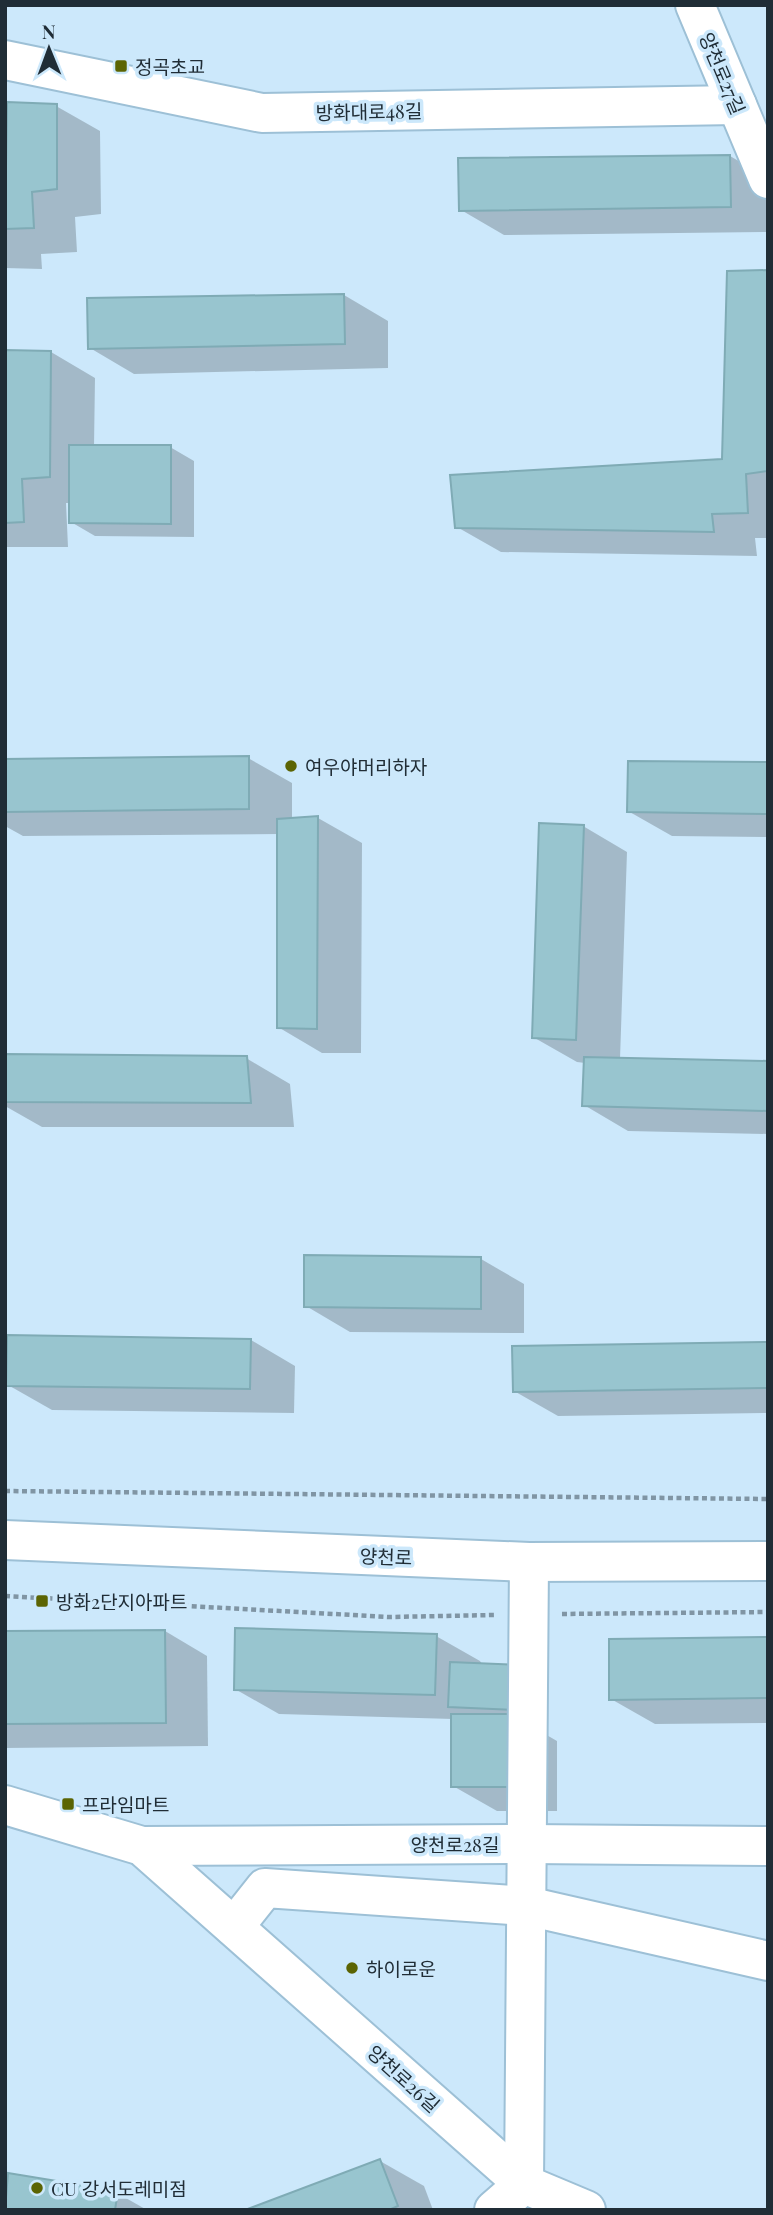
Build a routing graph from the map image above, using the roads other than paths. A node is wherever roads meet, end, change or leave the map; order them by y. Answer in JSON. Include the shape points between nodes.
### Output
{"nodes":[{"id":1,"x":695,"y":5,"type":"edge"},
{"id":2,"x":5,"y":60,"type":"edge"},
{"id":3,"x":737,"y":105,"type":"junction"},
{"id":4,"x":768,"y":180,"type":"edge"},
{"id":5,"x":5,"y":1540,"type":"edge"},
{"id":6,"x":768,"y":1561,"type":"edge"},
{"id":7,"x":529,"y":1562,"type":"junction"},
{"id":8,"x":7,"y":1814,"type":"edge"},
{"id":9,"x":528,"y":1843,"type":"junction"},
{"id":10,"x":142,"y":1846,"type":"junction"},
{"id":11,"x":768,"y":1846,"type":"edge"},
{"id":12,"x":527,"y":1906,"type":"junction"},
{"id":13,"x":234,"y":1927,"type":"junction"},
{"id":14,"x":768,"y":1961,"type":"edge"},
{"id":15,"x":524,"y":2184,"type":"junction"},
{"id":16,"x":494,"y":2210,"type":"edge"},
{"id":17,"x":586,"y":2210,"type":"edge"}],
"edges":[{"from":1,"to":3,"type":"street","name":"양천로27길"},
{"from":2,"to":3,"type":"street","name":"방화대로48길","via":[[262,113]]},
{"from":3,"to":4,"type":"street","name":"양천로27길"},
{"from":5,"to":7,"type":"street","name":"양천로"},
{"from":6,"to":7,"type":"street","name":"양천로"},
{"from":7,"to":9,"type":"street"},
{"from":8,"to":10,"type":"street","name":"양천로26길"},
{"from":9,"to":10,"type":"street","name":"양천로28길"},
{"from":9,"to":11,"type":"street","name":"양천로28길"},
{"from":9,"to":12,"type":"street"},
{"from":10,"to":13,"type":"street","name":"양천로26길"},
{"from":12,"to":13,"type":"street","via":[[265,1888]]},
{"from":12,"to":14,"type":"street"},
{"from":12,"to":15,"type":"street"},
{"from":13,"to":15,"type":"street","name":"양천로26길"},
{"from":15,"to":16,"type":"street"},
{"from":15,"to":17,"type":"street","name":"양천로26길"}]}
